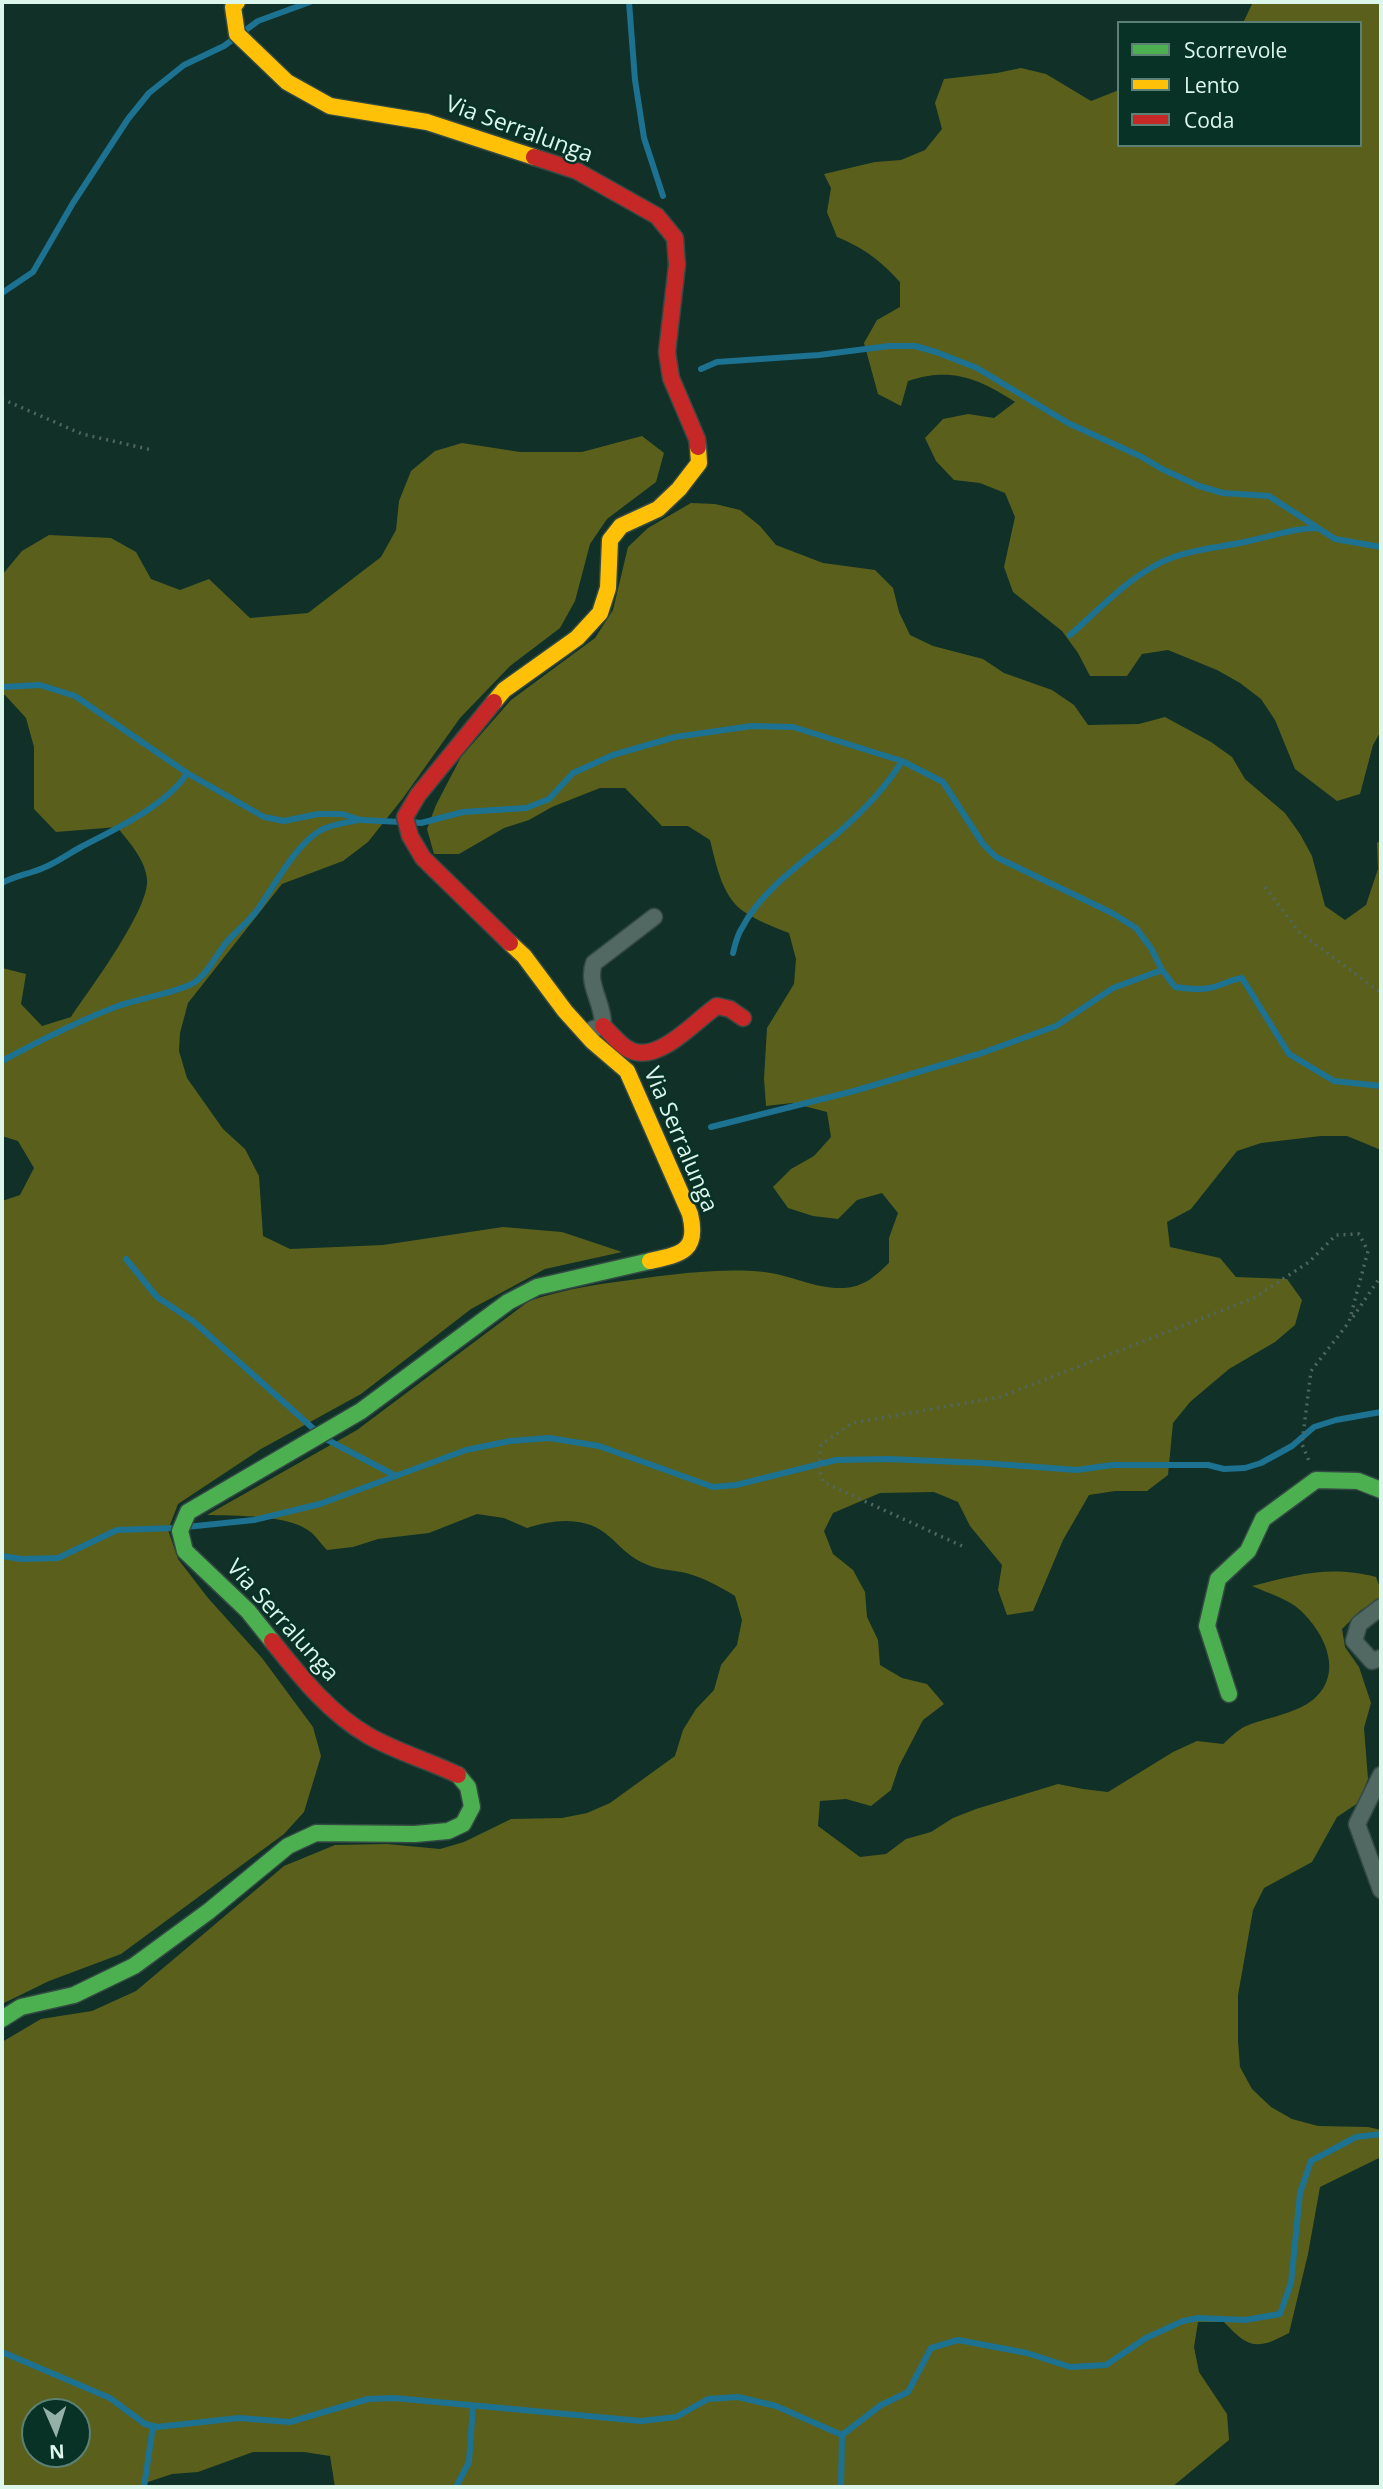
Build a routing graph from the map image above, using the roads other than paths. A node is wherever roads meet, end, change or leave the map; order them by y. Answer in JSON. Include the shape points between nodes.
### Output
{"nodes":[{"id":1,"x":237,"y":2,"type":"edge"},
{"id":2,"x":654,"y":917,"type":"dead end"},
{"id":3,"x":743,"y":1017,"type":"dead end"},
{"id":4,"x":603,"y":1026,"type":"junction"},
{"id":5,"x":583,"y":1031,"type":"junction"},
{"id":6,"x":1381,"y":1490,"type":"edge"},
{"id":7,"x":1381,"y":1608,"type":"edge"},
{"id":8,"x":1381,"y":1658,"type":"edge"},
{"id":9,"x":1228,"y":1694,"type":"dead end"},
{"id":10,"x":1381,"y":1775,"type":"edge"},
{"id":11,"x":1381,"y":1890,"type":"edge"},
{"id":12,"x":2,"y":2019,"type":"edge"}],
"edges":[{"from":1,"to":5,"type":"street","name":"Via Serralunga","via":[[233,7],[237,34],[287,82],[330,106],[427,122],[577,171],[657,216],[675,238],[677,265],[667,352],[671,378],[697,439],[699,463],[658,509],[621,526],[610,540],[608,588],[600,613],[577,638],[504,690],[405,817],[423,858],[524,956]]},
{"from":2,"to":4,"type":"street","via":[[594,963],[590,973]]},
{"from":3,"to":4,"type":"street","name":"Via Serralunga","via":[[717,1006],[650,1053],[633,1052]]},
{"from":4,"to":5,"type":"street"},
{"from":5,"to":12,"type":"street","name":"Via Serralunga","via":[[627,1071],[690,1214],[691,1246],[647,1264],[537,1287],[508,1302],[361,1411],[188,1512],[180,1531],[186,1551],[248,1611],[338,1715],[369,1736],[458,1774],[468,1787],[472,1807],[463,1824],[448,1831],[415,1834],[316,1833],[289,1846],[134,1966],[74,1995],[21,2007]]},
{"from":6,"to":9,"type":"street","via":[[1358,1481],[1316,1480],[1263,1519],[1248,1551],[1218,1579],[1207,1626]]},
{"from":7,"to":8,"type":"street","via":[[1359,1624],[1354,1641],[1372,1661]]},
{"from":10,"to":11,"type":"street","via":[[1357,1824]]}]}
